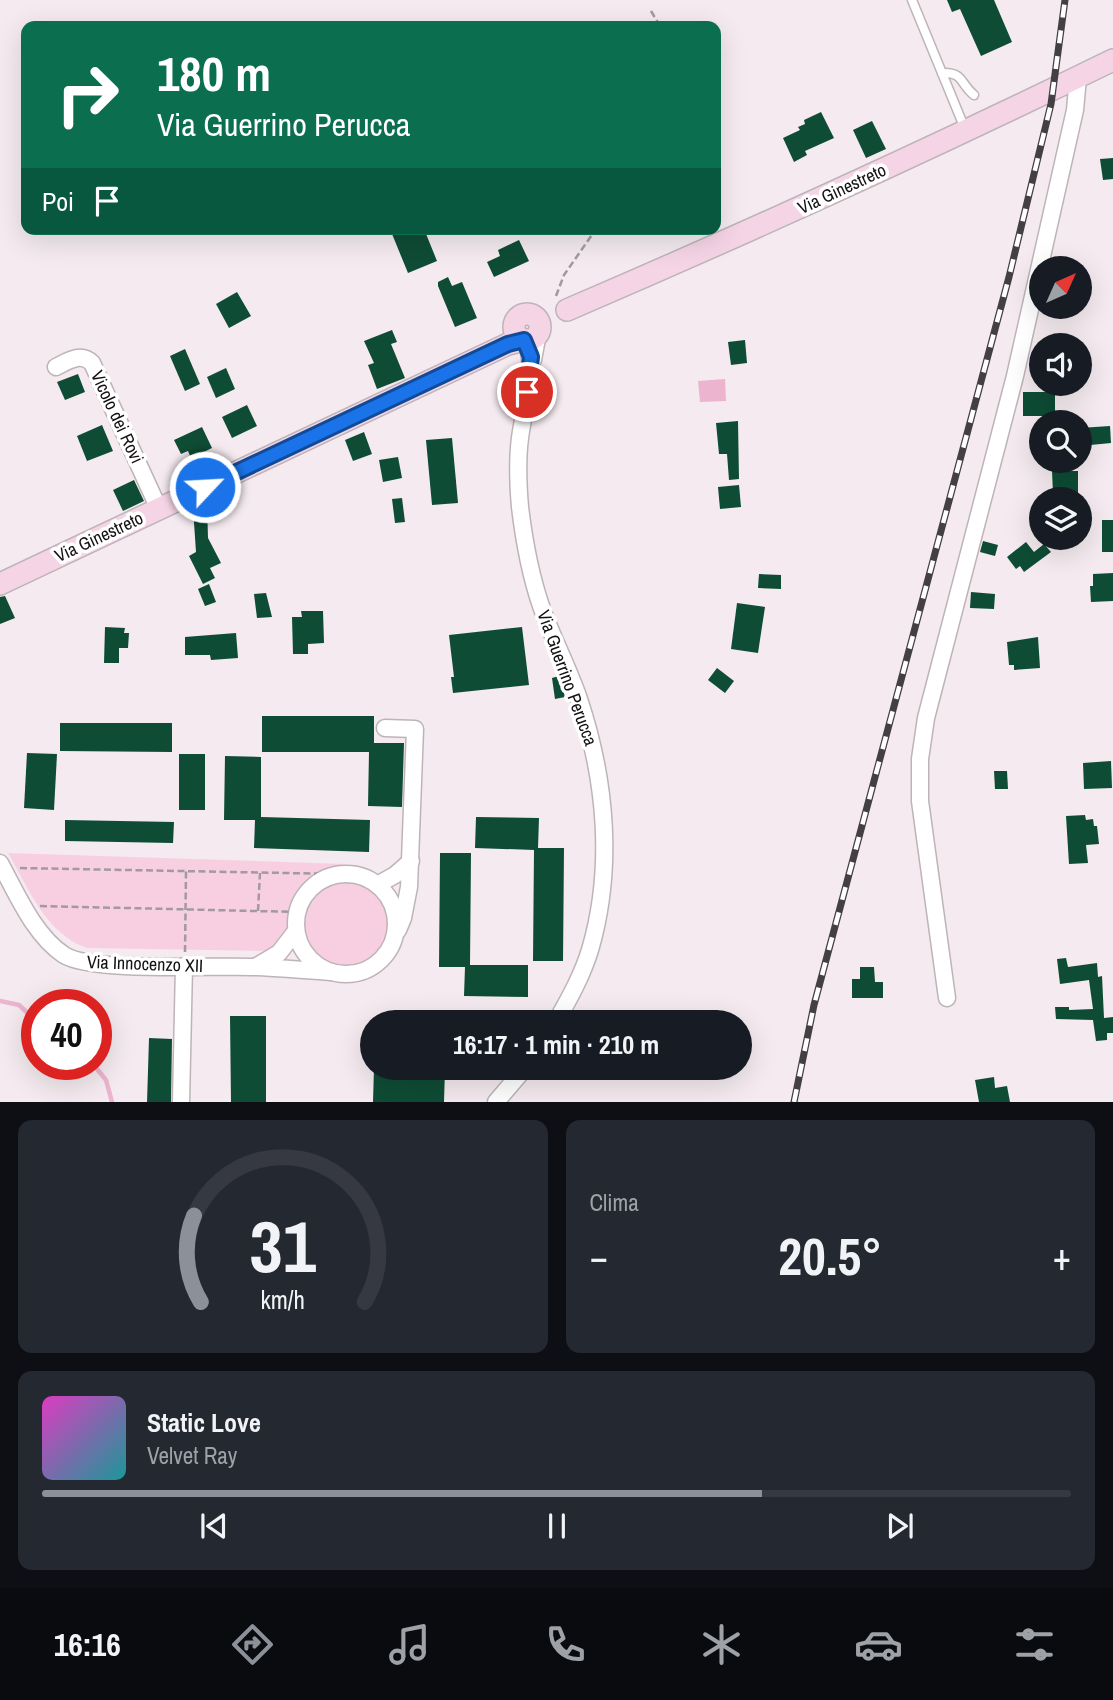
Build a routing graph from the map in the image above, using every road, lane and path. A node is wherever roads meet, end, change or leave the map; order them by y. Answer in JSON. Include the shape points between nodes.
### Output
{"nodes":[{"id":1,"x":912,"y":0,"type":"edge"},
{"id":2,"x":651,"y":11,"type":"dead end"},
{"id":3,"x":657,"y":21,"type":"edge"},
{"id":4,"x":1113,"y":60,"type":"edge"},
{"id":5,"x":942,"y":73,"type":"junction"},
{"id":6,"x":1078,"y":78,"type":"junction"},
{"id":7,"x":974,"y":95,"type":"dead end"},
{"id":8,"x":966,"y":132,"type":"junction"},
{"id":9,"x":592,"y":235,"type":"edge"},
{"id":10,"x":538,"y":324,"type":"junction"},
{"id":11,"x":56,"y":367,"type":"dead end"},
{"id":12,"x":159,"y":509,"type":"junction"},
{"id":13,"x":0,"y":584,"type":"edge"},
{"id":14,"x":385,"y":728,"type":"dead end"},
{"id":15,"x":411,"y":861,"type":"junction"},
{"id":16,"x":1,"y":866,"type":"edge"},
{"id":17,"x":186,"y":872,"type":"junction"},
{"id":18,"x":260,"y":873,"type":"junction"},
{"id":19,"x":339,"y":874,"type":"junction"},
{"id":20,"x":376,"y":885,"type":"junction"},
{"id":21,"x":42,"y":906,"type":"dead end"},
{"id":22,"x":186,"y":910,"type":"junction"},
{"id":23,"x":258,"y":911,"type":"junction"},
{"id":24,"x":298,"y":912,"type":"junction"},
{"id":25,"x":296,"y":931,"type":"junction"},
{"id":26,"x":395,"y":937,"type":"junction"},
{"id":27,"x":184,"y":966,"type":"junction"},
{"id":28,"x":255,"y":967,"type":"junction"},
{"id":29,"x":331,"y":972,"type":"junction"},
{"id":30,"x":947,"y":998,"type":"dead end"},
{"id":31,"x":562,"y":1010,"type":"edge"},
{"id":32,"x":514,"y":1080,"type":"edge"},
{"id":33,"x":181,"y":1101,"type":"edge"},
{"id":34,"x":496,"y":1101,"type":"edge"}],
"edges":[{"from":1,"to":5,"type":"lane"},
{"from":2,"to":3,"type":"path"},
{"from":4,"to":6,"type":"street","name":"Via Ginestreto"},
{"from":5,"to":7,"type":"lane","via":[[959,76]]},
{"from":5,"to":8,"type":"lane"},
{"from":6,"to":8,"type":"street","name":"Via Ginestreto"},
{"from":6,"to":30,"type":"street","via":[[1015,376],[923,737],[920,800]]},
{"from":8,"to":10,"type":"street","name":"Via Ginestreto"},
{"from":9,"to":10,"type":"path"},
{"from":10,"to":12,"type":"street","name":"Via Ginestreto","via":[[502,347]]},
{"from":10,"to":31,"type":"street","name":"Via Guerrino Perucca","via":[[519,459],[524,537],[541,605],[587,727],[598,770],[603,824],[601,891],[590,951]]},
{"from":11,"to":12,"type":"street","name":"Vicolo dei Rovi","via":[[81,357],[91,360]]},
{"from":12,"to":13,"type":"street","name":"Via Ginestreto"},
{"from":14,"to":15,"type":"street","name":"Via Innocenzo XII","via":[[415,729]]},
{"from":15,"to":20,"type":"street"},
{"from":15,"to":26,"type":"street","name":"Via Innocenzo XII","via":[[406,909]]},
{"from":16,"to":17,"type":"path"},
{"from":16,"to":27,"type":"street","name":"Via Innocenzo XII","via":[[37,927],[70,958],[93,964]]},
{"from":17,"to":18,"type":"path"},
{"from":17,"to":22,"type":"path"},
{"from":18,"to":19,"type":"path"},
{"from":18,"to":23,"type":"path"},
{"from":19,"to":20,"type":"street","via":[[365,878]]},
{"from":19,"to":24,"type":"street","via":[[311,888]]},
{"from":20,"to":26,"type":"street","via":[[394,908]]},
{"from":21,"to":22,"type":"path"},
{"from":22,"to":23,"type":"path"},
{"from":22,"to":27,"type":"path"},
{"from":23,"to":24,"type":"path"},
{"from":24,"to":25,"type":"street"},
{"from":25,"to":28,"type":"street","via":[[279,953]]},
{"from":25,"to":29,"type":"street","via":[[307,957]]},
{"from":26,"to":29,"type":"street","name":"Via Innocenzo XII","via":[[375,966],[349,974]]},
{"from":27,"to":28,"type":"street","name":"Via Innocenzo XII"},
{"from":27,"to":33,"type":"street"},
{"from":28,"to":29,"type":"street","name":"Via Innocenzo XII"},
{"from":32,"to":34,"type":"street"}]}
